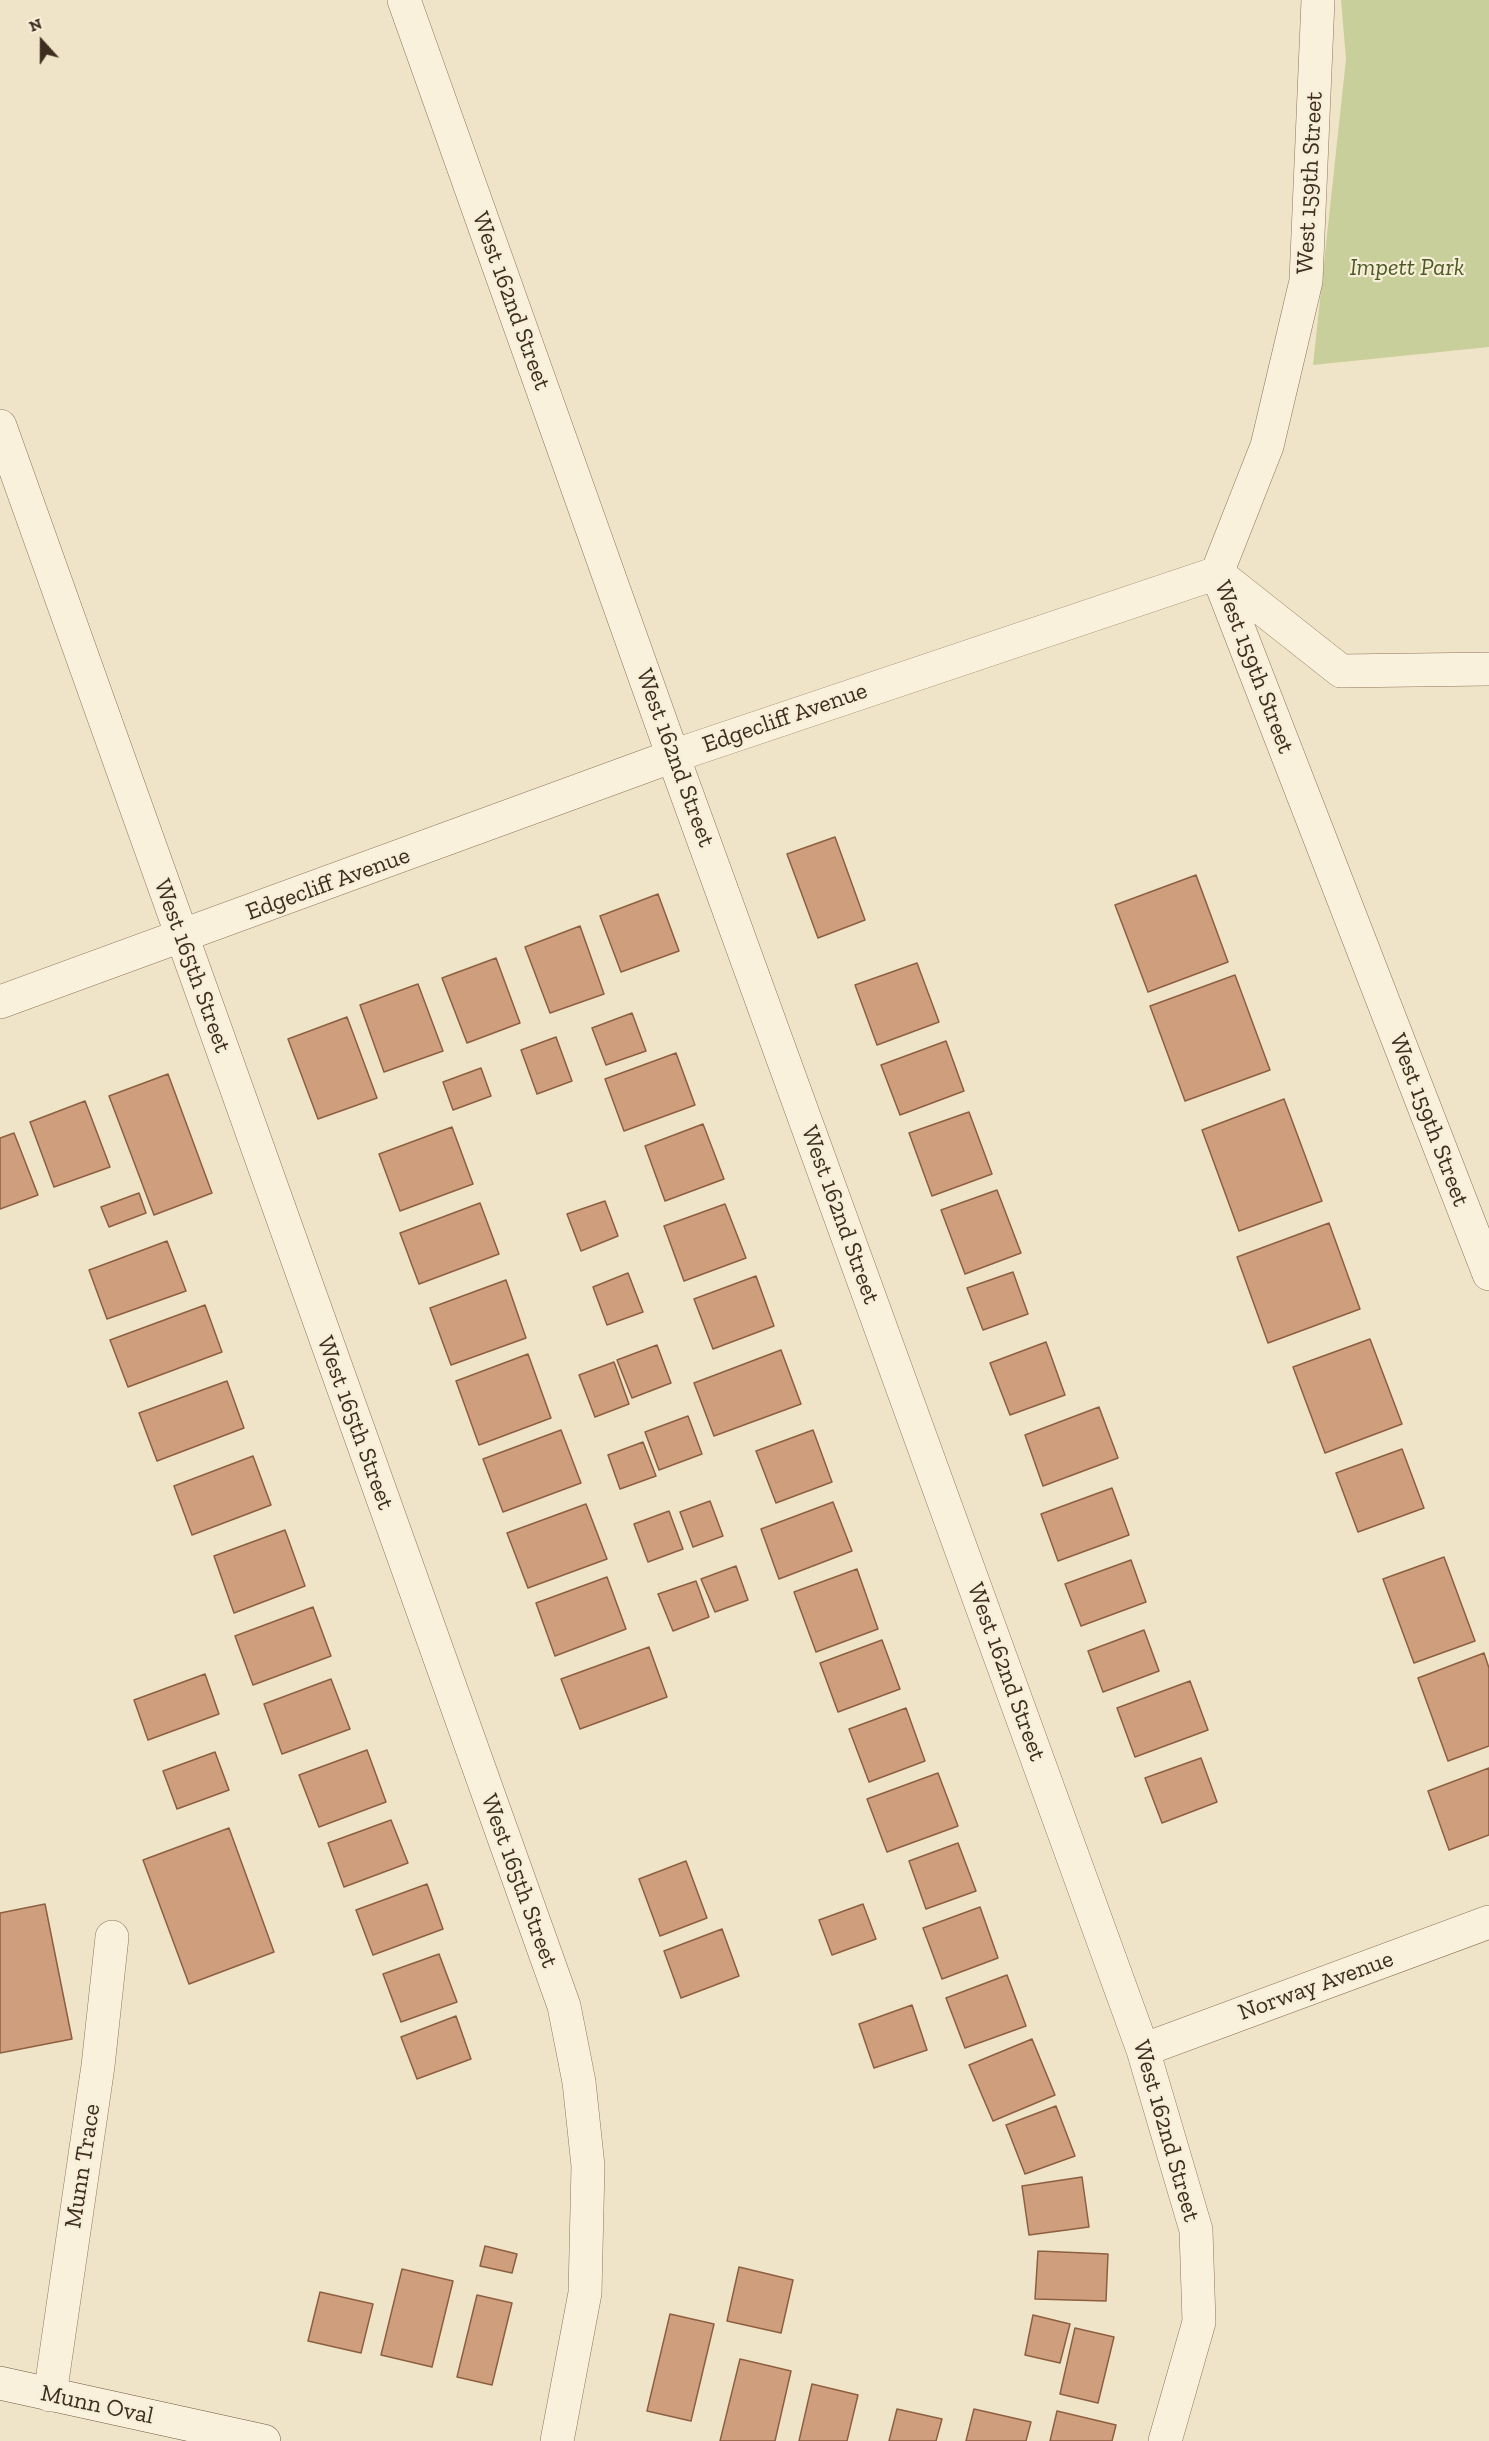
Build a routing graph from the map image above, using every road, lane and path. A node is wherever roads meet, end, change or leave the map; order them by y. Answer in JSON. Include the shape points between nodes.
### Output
{"nodes":[{"id":1,"x":404,"y":0,"type":"edge"},
{"id":2,"x":1318,"y":0,"type":"edge"},
{"id":3,"x":0,"y":426,"type":"edge"},
{"id":4,"x":1217,"y":573,"type":"junction"},
{"id":5,"x":1489,"y":669,"type":"edge"},
{"id":6,"x":673,"y":756,"type":"junction"},
{"id":7,"x":181,"y":938,"type":"junction"},
{"id":8,"x":0,"y":1002,"type":"edge"},
{"id":9,"x":1489,"y":1274,"type":"edge"},
{"id":10,"x":1489,"y":1922,"type":"edge"},
{"id":11,"x":112,"y":1937,"type":"dead end"},
{"id":12,"x":1143,"y":2050,"type":"junction"},
{"id":13,"x":0,"y":2383,"type":"edge"},
{"id":14,"x":50,"y":2395,"type":"junction"},
{"id":15,"x":264,"y":2441,"type":"edge"},
{"id":16,"x":557,"y":2441,"type":"edge"},
{"id":17,"x":1165,"y":2441,"type":"edge"}],
"edges":[{"from":1,"to":6,"type":"street","name":"West 162nd Street"},
{"from":2,"to":4,"type":"street","name":"West 159th Street","via":[[1306,281],[1267,446]]},
{"from":3,"to":7,"type":"street","name":"West 165th Street"},
{"from":4,"to":5,"type":"street","via":[[1341,671]]},
{"from":4,"to":6,"type":"street","name":"Edgecliff Avenue"},
{"from":4,"to":9,"type":"street","name":"West 159th Street"},
{"from":6,"to":7,"type":"street","name":"Edgecliff Avenue"},
{"from":6,"to":12,"type":"street","name":"West 162nd Street"},
{"from":7,"to":8,"type":"street","name":"Edgecliff Avenue"},
{"from":7,"to":16,"type":"street","name":"West 165th Street","via":[[564,2006],[579,2082],[588,2166],[585,2293]]},
{"from":10,"to":12,"type":"street","name":"Norway Avenue"},
{"from":11,"to":14,"type":"street","name":"Munn Trace","via":[[98,2066]]},
{"from":12,"to":17,"type":"street","name":"West 162nd Street","via":[[1196,2230],[1199,2322]]},
{"from":13,"to":14,"type":"street","name":"Munn Oval"},
{"from":14,"to":15,"type":"street","name":"Munn Oval"}]}
